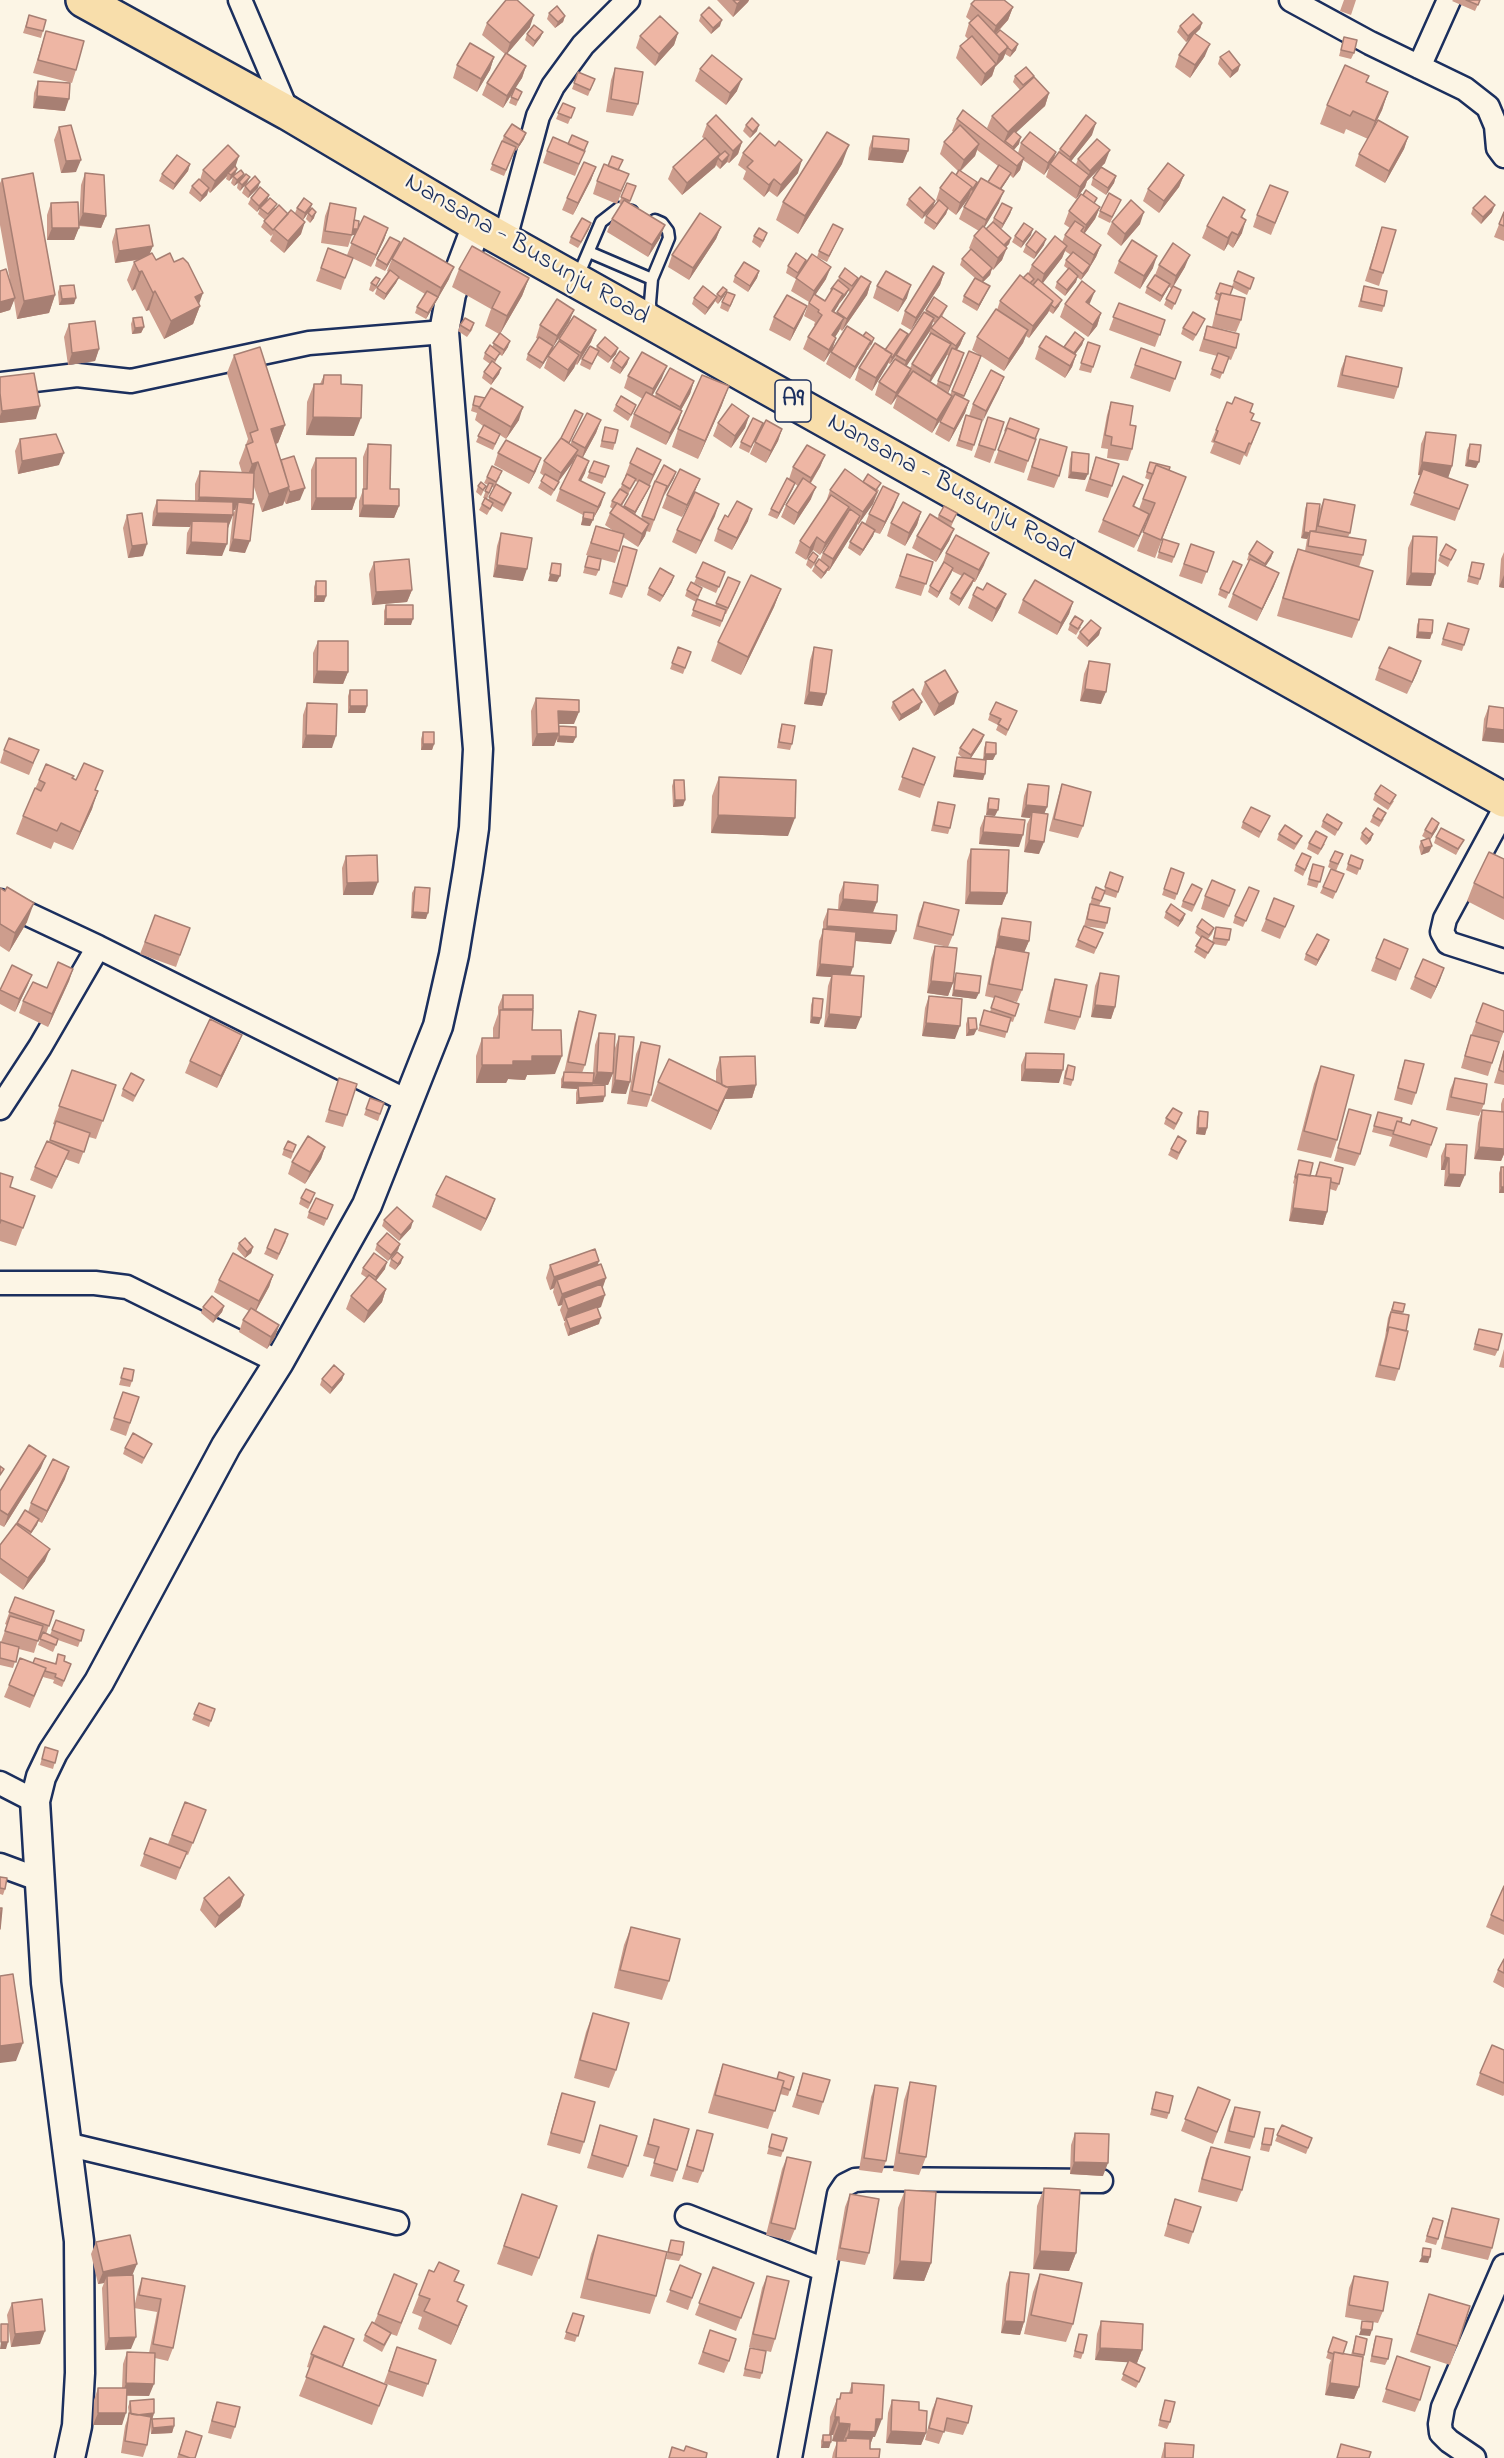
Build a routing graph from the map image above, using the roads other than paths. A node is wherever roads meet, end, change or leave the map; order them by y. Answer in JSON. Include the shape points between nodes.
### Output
{"nodes":[{"id":1,"x":83,"y":0,"type":"edge"},
{"id":2,"x":240,"y":0,"type":"edge"},
{"id":3,"x":628,"y":0,"type":"edge"},
{"id":4,"x":1291,"y":0,"type":"edge"},
{"id":5,"x":1449,"y":0,"type":"edge"},
{"id":6,"x":1419,"y":67,"type":"junction"},
{"id":7,"x":288,"y":113,"type":"junction"},
{"id":8,"x":1504,"y":156,"type":"edge"},
{"id":9,"x":491,"y":232,"type":"junction"},
{"id":10,"x":583,"y":266,"type":"junction"},
{"id":11,"x":652,"y":279,"type":"junction"},
{"id":12,"x":654,"y":323,"type":"junction"},
{"id":13,"x":444,"y":332,"type":"junction"},
{"id":14,"x":0,"y":384,"type":"edge"},
{"id":15,"x":1504,"y":800,"type":"edge"},
{"id":16,"x":1504,"y":810,"type":"edge"},
{"id":17,"x":0,"y":901,"type":"edge"},
{"id":18,"x":98,"y":947,"type":"junction"},
{"id":19,"x":1504,"y":962,"type":"edge"},
{"id":20,"x":409,"y":1102,"type":"junction"},
{"id":21,"x":0,"y":1108,"type":"edge"},
{"id":22,"x":0,"y":1283,"type":"edge"},
{"id":23,"x":279,"y":1362,"type":"junction"},
{"id":24,"x":0,"y":1784,"type":"edge"},
{"id":25,"x":35,"y":1801,"type":"junction"},
{"id":26,"x":0,"y":1865,"type":"edge"},
{"id":27,"x":38,"y":1879,"type":"junction"},
{"id":28,"x":66,"y":2144,"type":"junction"},
{"id":29,"x":1101,"y":2181,"type":"dead end"},
{"id":30,"x":687,"y":2216,"type":"dead end"},
{"id":31,"x":397,"y":2223,"type":"dead end"},
{"id":32,"x":1504,"y":2266,"type":"edge"},
{"id":33,"x":825,"y":2270,"type":"junction"},
{"id":34,"x":70,"y":2458,"type":"edge"},
{"id":35,"x":790,"y":2458,"type":"edge"},
{"id":36,"x":1474,"y":2458,"type":"edge"}],
"edges":[{"from":1,"to":7,"type":"main road","name":"Nansana - Busunju Road","number":"A9"},
{"from":2,"to":7,"type":"street"},
{"from":3,"to":9,"type":"street","via":[[583,45],[553,86]]},
{"from":4,"to":6,"type":"street"},
{"from":5,"to":6,"type":"street"},
{"from":6,"to":8,"type":"street","via":[[1465,89],[1488,107],[1496,126],[1498,148]]},
{"from":7,"to":9,"type":"main road","name":"Nansana - Busunju Road","number":"A9"},
{"from":9,"to":10,"type":"main road","name":"Nansana - Busunju Road","number":"A9"},
{"from":9,"to":13,"type":"street","via":[[454,284]]},
{"from":10,"to":11,"type":"lane"},
{"from":10,"to":11,"type":"lane","via":[[601,222],[619,208],[662,223],[668,231],[669,238]]},
{"from":10,"to":12,"type":"main road","name":"Nansana - Busunju Road","number":"A9"},
{"from":11,"to":12,"type":"lane","via":[[650,303]]},
{"from":12,"to":15,"type":"main road","name":"Nansana - Busunju Road","number":"A9"},
{"from":13,"to":14,"type":"street","via":[[309,343],[130,381],[77,375]]},
{"from":13,"to":20,"type":"street","via":[[477,760],[474,828],[454,955],[438,1026]]},
{"from":16,"to":19,"type":"street","via":[[1445,919],[1442,932],[1448,943]]},
{"from":17,"to":18,"type":"street"},
{"from":18,"to":20,"type":"street"},
{"from":18,"to":21,"type":"street"},
{"from":20,"to":23,"type":"street","via":[[368,1205]]},
{"from":22,"to":23,"type":"street","via":[[96,1282],[127,1287]]},
{"from":23,"to":25,"type":"street","via":[[226,1446],[99,1682],[53,1752]]},
{"from":24,"to":25,"type":"street"},
{"from":25,"to":27,"type":"street"},
{"from":26,"to":27,"type":"street"},
{"from":27,"to":28,"type":"street"},
{"from":28,"to":31,"type":"street"},
{"from":28,"to":34,"type":"street","via":[[79,2241],[78,2426]]},
{"from":29,"to":33,"type":"street","via":[[855,2180],[839,2194]]},
{"from":30,"to":33,"type":"street"},
{"from":32,"to":36,"type":"street","via":[[1443,2407],[1440,2424],[1449,2441]]},
{"from":33,"to":35,"type":"street"}]}
